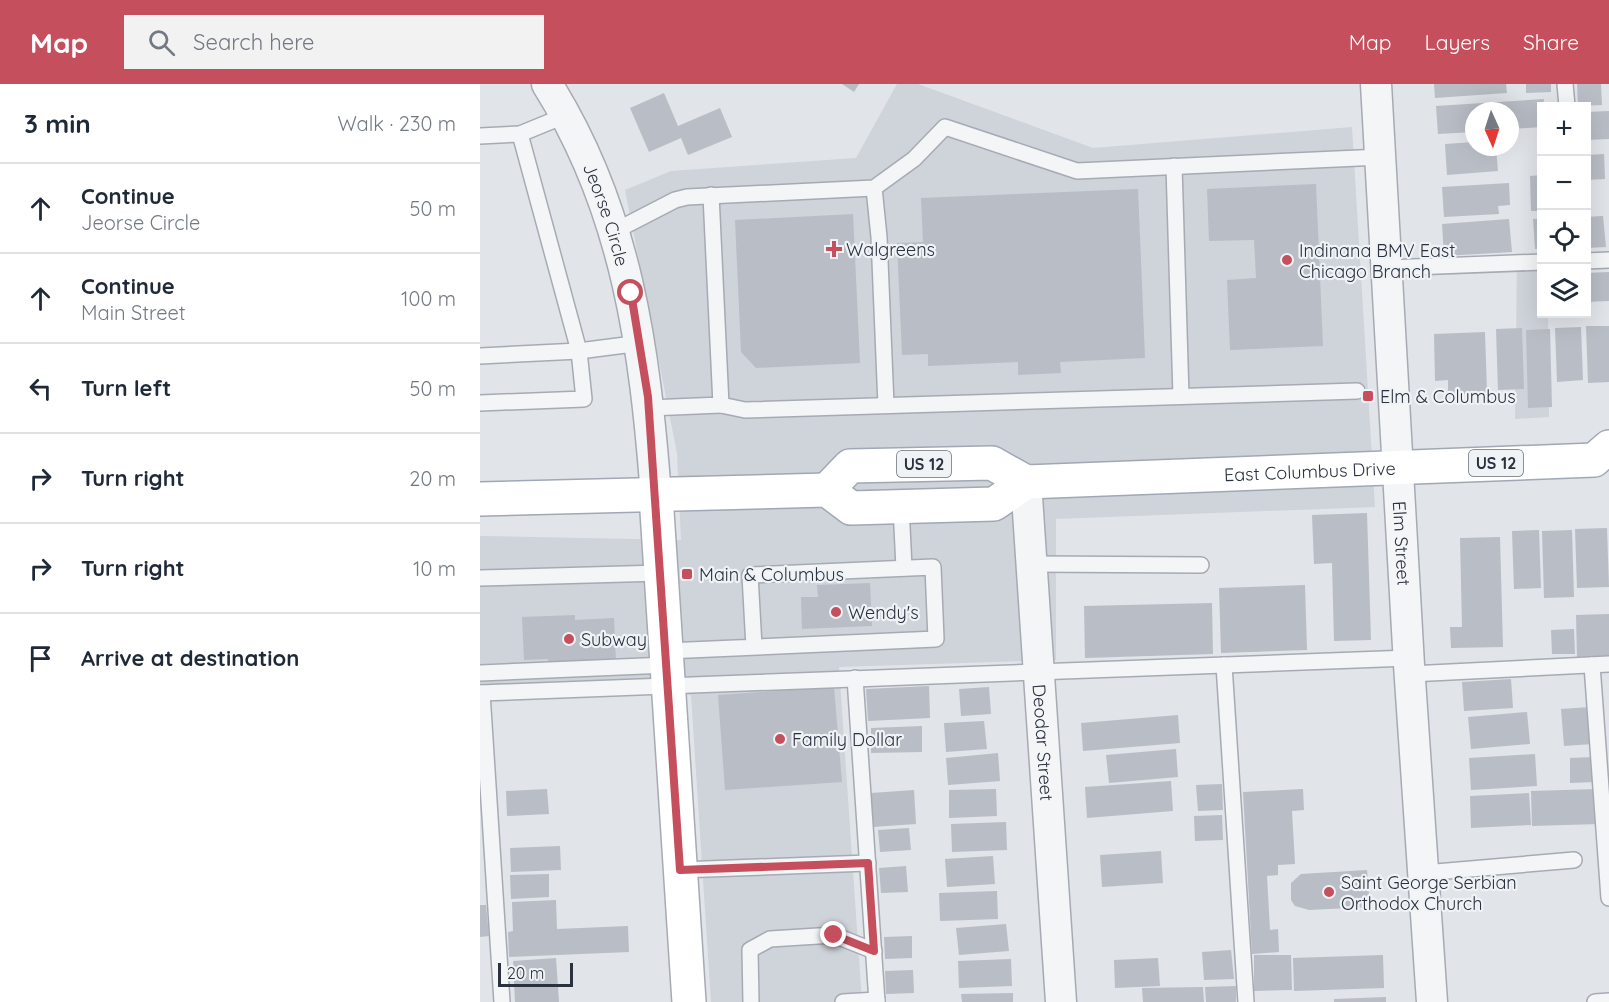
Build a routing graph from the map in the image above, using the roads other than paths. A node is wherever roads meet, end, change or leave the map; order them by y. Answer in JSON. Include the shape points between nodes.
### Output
{"nodes":[{"id":1,"x":547,"y":84,"type":"edge"},
{"id":2,"x":1376,"y":84,"type":"edge"},
{"id":3,"x":1565,"y":84,"type":"edge"},
{"id":4,"x":1567,"y":102,"type":"edge"},
{"id":5,"x":564,"y":116,"type":"junction"},
{"id":6,"x":520,"y":134,"type":"junction"},
{"id":7,"x":480,"y":136,"type":"edge"},
{"id":8,"x":1380,"y":157,"type":"junction"},
{"id":9,"x":1174,"y":166,"type":"junction"},
{"id":10,"x":874,"y":188,"type":"junction"},
{"id":11,"x":711,"y":195,"type":"junction"},
{"id":12,"x":614,"y":232,"type":"junction"},
{"id":13,"x":1609,"y":260,"type":"edge"},
{"id":14,"x":1591,"y":261,"type":"edge"},
{"id":15,"x":1537,"y":262,"type":"edge"},
{"id":16,"x":1387,"y":268,"type":"junction"},
{"id":17,"x":641,"y":343,"type":"junction"},
{"id":18,"x":579,"y":351,"type":"junction"},
{"id":19,"x":480,"y":356,"type":"edge"},
{"id":20,"x":1357,"y":391,"type":"dead end"},
{"id":21,"x":1181,"y":396,"type":"junction"},
{"id":22,"x":480,"y":403,"type":"edge"},
{"id":23,"x":721,"y":405,"type":"junction"},
{"id":24,"x":886,"y":405,"type":"junction"},
{"id":25,"x":649,"y":408,"type":"junction"},
{"id":26,"x":1604,"y":460,"type":"edge"},
{"id":27,"x":1398,"y":466,"type":"junction"},
{"id":28,"x":1026,"y":482,"type":"junction"},
{"id":29,"x":826,"y":490,"type":"junction"},
{"id":30,"x":656,"y":496,"type":"junction"},
{"id":31,"x":480,"y":499,"type":"edge"},
{"id":32,"x":901,"y":507,"type":"junction"},
{"id":33,"x":1032,"y":564,"type":"junction"},
{"id":34,"x":1201,"y":565,"type":"dead end"},
{"id":35,"x":904,"y":568,"type":"junction"},
{"id":36,"x":661,"y":573,"type":"junction"},
{"id":37,"x":480,"y":578,"type":"edge"},
{"id":38,"x":754,"y":647,"type":"junction"},
{"id":39,"x":1609,"y":664,"type":"edge"},
{"id":40,"x":1224,"y":665,"type":"junction"},
{"id":41,"x":1592,"y":665,"type":"junction"},
{"id":42,"x":1410,"y":666,"type":"junction"},
{"id":43,"x":667,"y":667,"type":"junction"},
{"id":44,"x":1039,"y":671,"type":"junction"},
{"id":45,"x":480,"y":673,"type":"edge"},
{"id":46,"x":855,"y":678,"type":"junction"},
{"id":47,"x":481,"y":693,"type":"edge"},
{"id":48,"x":1574,"y":860,"type":"dead end"},
{"id":49,"x":868,"y":863,"type":"junction"},
{"id":50,"x":680,"y":870,"type":"junction"},
{"id":51,"x":1424,"y":873,"type":"junction"},
{"id":52,"x":1609,"y":898,"type":"edge"},
{"id":53,"x":874,"y":951,"type":"junction"},
{"id":54,"x":877,"y":1001,"type":"edge"},
{"id":55,"x":1609,"y":1001,"type":"edge"},
{"id":56,"x":502,"y":1002,"type":"edge"},
{"id":57,"x":689,"y":1002,"type":"edge"},
{"id":58,"x":751,"y":1002,"type":"edge"},
{"id":59,"x":843,"y":1002,"type":"edge"},
{"id":60,"x":1060,"y":1002,"type":"edge"},
{"id":61,"x":1246,"y":1002,"type":"edge"},
{"id":62,"x":1432,"y":1002,"type":"edge"},
{"id":63,"x":1595,"y":1002,"type":"edge"}],
"edges":[{"from":1,"to":5,"type":"street","name":"Jeorse Circle"},
{"from":2,"to":8,"type":"street","name":"Elm Street"},
{"from":3,"to":4,"type":"lane"},
{"from":5,"to":6,"type":"lane"},
{"from":5,"to":12,"type":"street","name":"Jeorse Circle"},
{"from":6,"to":7,"type":"lane"},
{"from":6,"to":18,"type":"lane"},
{"from":8,"to":9,"type":"lane"},
{"from":8,"to":16,"type":"street","name":"Elm Street"},
{"from":9,"to":10,"type":"lane","via":[[1077,171],[945,127],[914,159]]},
{"from":9,"to":21,"type":"lane"},
{"from":10,"to":11,"type":"lane"},
{"from":10,"to":24,"type":"lane"},
{"from":11,"to":12,"type":"lane","via":[[675,200]]},
{"from":11,"to":23,"type":"lane"},
{"from":12,"to":17,"type":"street","name":"Jeorse Circle"},
{"from":13,"to":14,"type":"lane"},
{"from":15,"to":16,"type":"lane"},
{"from":16,"to":27,"type":"street","name":"Elm Street"},
{"from":17,"to":18,"type":"lane"},
{"from":17,"to":25,"type":"street","name":"Jeorse Circle"},
{"from":18,"to":19,"type":"lane"},
{"from":18,"to":22,"type":"lane","via":[[584,399]]},
{"from":20,"to":21,"type":"lane"},
{"from":21,"to":24,"type":"lane"},
{"from":23,"to":24,"type":"lane","via":[[745,410]]},
{"from":23,"to":25,"type":"lane"},
{"from":25,"to":30,"type":"street","name":"Jeorse Circle"},
{"from":26,"to":27,"type":"main road","name":"East Columbus Drive","number":"US 12"},
{"from":27,"to":28,"type":"main road","name":"East Columbus Drive","number":"US 12"},
{"from":27,"to":42,"type":"street","name":"Elm Street"},
{"from":28,"to":29,"type":"main road","number":"US 12","via":[[992,463],[849,466]]},
{"from":28,"to":32,"type":"main road","via":[[994,504]]},
{"from":28,"to":33,"type":"street","name":"Deodar Street"},
{"from":29,"to":30,"type":"main road"},
{"from":29,"to":32,"type":"main road","via":[[851,508]]},
{"from":30,"to":31,"type":"main road"},
{"from":30,"to":36,"type":"main road"},
{"from":32,"to":35,"type":"lane"},
{"from":33,"to":34,"type":"lane"},
{"from":33,"to":44,"type":"street","name":"Deodar Street"},
{"from":35,"to":38,"type":"lane","via":[[750,575]]},
{"from":35,"to":38,"type":"lane","via":[[933,567],[936,639]]},
{"from":36,"to":37,"type":"lane"},
{"from":36,"to":43,"type":"main road"},
{"from":38,"to":43,"type":"lane"},
{"from":39,"to":41,"type":"lane"},
{"from":40,"to":42,"type":"lane"},
{"from":40,"to":44,"type":"lane"},
{"from":40,"to":61,"type":"lane"},
{"from":41,"to":42,"type":"lane"},
{"from":41,"to":52,"type":"lane"},
{"from":42,"to":51,"type":"street","name":"Elm Street"},
{"from":43,"to":45,"type":"lane"},
{"from":43,"to":46,"type":"lane"},
{"from":43,"to":47,"type":"lane"},
{"from":43,"to":50,"type":"main road"},
{"from":44,"to":46,"type":"lane"},
{"from":44,"to":60,"type":"street","name":"Deodar Street"},
{"from":46,"to":49,"type":"lane"},
{"from":47,"to":56,"type":"lane"},
{"from":48,"to":51,"type":"lane"},
{"from":49,"to":50,"type":"lane"},
{"from":49,"to":53,"type":"lane"},
{"from":50,"to":57,"type":"main road"},
{"from":51,"to":62,"type":"street","name":"Elm Street"},
{"from":53,"to":54,"type":"lane"},
{"from":53,"to":58,"type":"lane","via":[[834,935],[770,939],[750,950]]},
{"from":54,"to":59,"type":"lane"},
{"from":55,"to":63,"type":"lane"}]}
